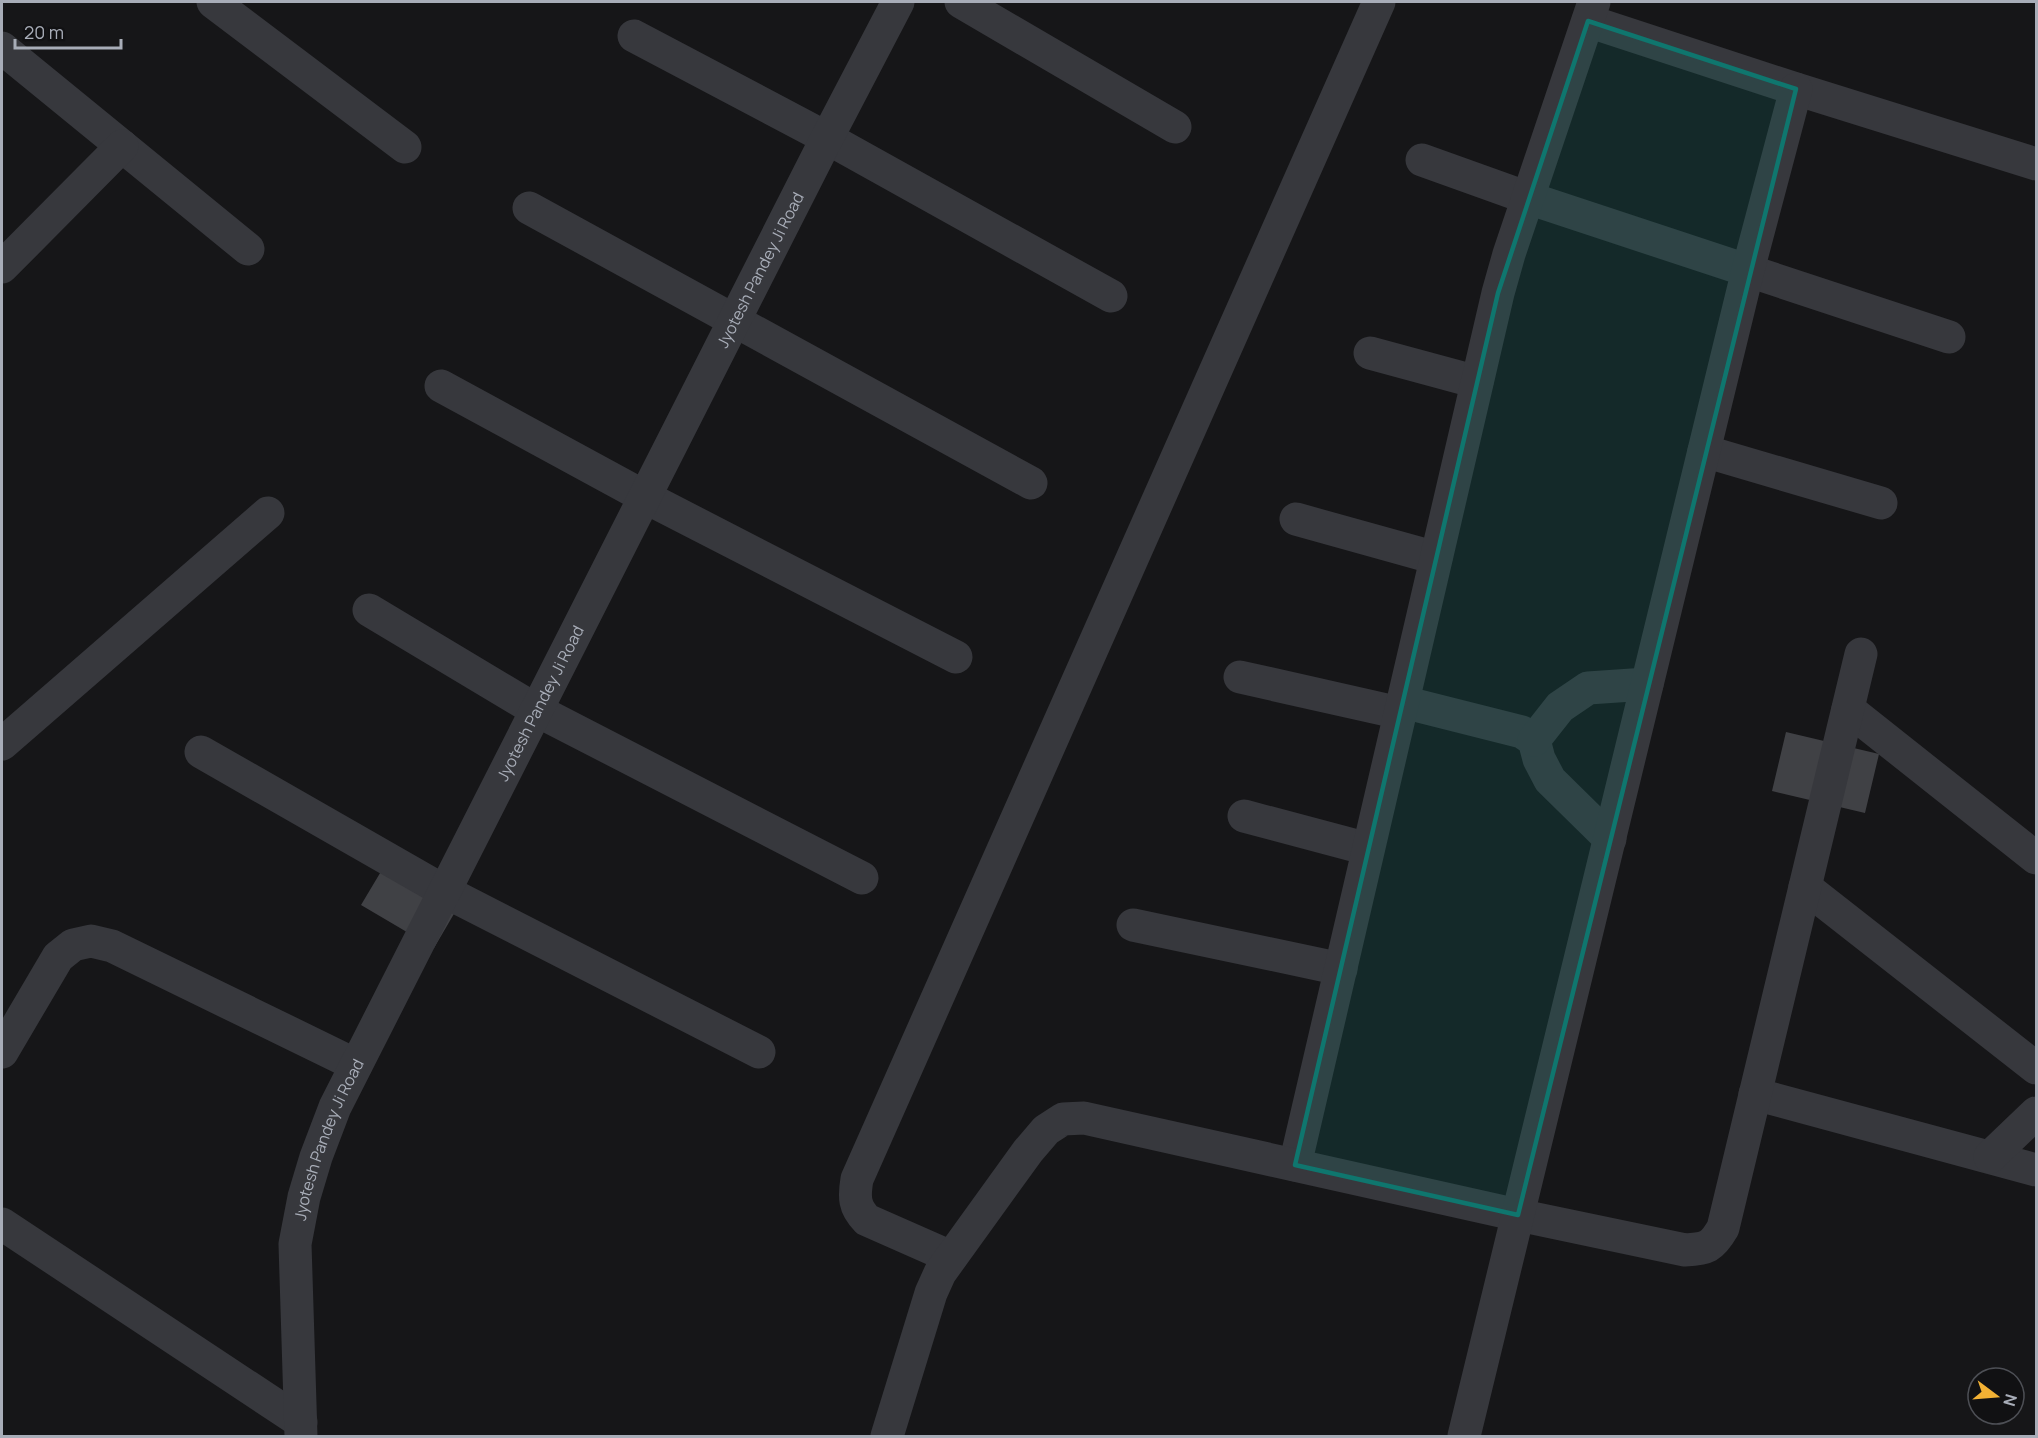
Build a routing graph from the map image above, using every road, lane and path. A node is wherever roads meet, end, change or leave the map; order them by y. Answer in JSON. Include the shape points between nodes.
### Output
{"nodes":[{"id":1,"x":213,"y":2,"type":"edge"},
{"id":2,"x":898,"y":2,"type":"edge"},
{"id":3,"x":961,"y":2,"type":"edge"},
{"id":4,"x":1378,"y":2,"type":"edge"},
{"id":5,"x":1591,"y":11,"type":"edge"},
{"id":6,"x":634,"y":36,"type":"dead end"},
{"id":7,"x":2,"y":48,"type":"edge"},
{"id":8,"x":1796,"y":89,"type":"junction"},
{"id":9,"x":1175,"y":128,"type":"dead end"},
{"id":10,"x":827,"y":138,"type":"junction"},
{"id":11,"x":122,"y":146,"type":"junction"},
{"id":12,"x":405,"y":147,"type":"dead end"},
{"id":13,"x":1422,"y":160,"type":"dead end"},
{"id":14,"x":2036,"y":164,"type":"edge"},
{"id":15,"x":1528,"y":198,"type":"junction"},
{"id":16,"x":529,"y":208,"type":"dead end"},
{"id":17,"x":248,"y":249,"type":"dead end"},
{"id":18,"x":2,"y":267,"type":"edge"},
{"id":19,"x":1748,"y":270,"type":"junction"},
{"id":20,"x":1111,"y":296,"type":"dead end"},
{"id":21,"x":735,"y":319,"type":"junction"},
{"id":22,"x":1950,"y":337,"type":"dead end"},
{"id":23,"x":1370,"y":353,"type":"dead end"},
{"id":24,"x":1477,"y":382,"type":"junction"},
{"id":25,"x":441,"y":386,"type":"dead end"},
{"id":26,"x":1704,"y":451,"type":"junction"},
{"id":27,"x":1031,"y":483,"type":"dead end"},
{"id":28,"x":645,"y":497,"type":"junction"},
{"id":29,"x":1881,"y":503,"type":"dead end"},
{"id":30,"x":268,"y":513,"type":"dead end"},
{"id":31,"x":1296,"y":519,"type":"dead end"},
{"id":32,"x":1436,"y":558,"type":"junction"},
{"id":33,"x":369,"y":610,"type":"dead end"},
{"id":34,"x":1861,"y":654,"type":"dead end"},
{"id":35,"x":956,"y":657,"type":"dead end"},
{"id":36,"x":1240,"y":677,"type":"dead end"},
{"id":37,"x":1647,"y":684,"type":"junction"},
{"id":38,"x":1401,"y":707,"type":"junction"},
{"id":39,"x":1848,"y":708,"type":"junction"},
{"id":40,"x":536,"y":710,"type":"junction"},
{"id":41,"x":1534,"y":740,"type":"junction"},
{"id":42,"x":2,"y":744,"type":"edge"},
{"id":43,"x":201,"y":752,"type":"dead end"},
{"id":44,"x":1244,"y":816,"type":"dead end"},
{"id":45,"x":1610,"y":838,"type":"junction"},
{"id":46,"x":1368,"y":849,"type":"junction"},
{"id":47,"x":2037,"y":858,"type":"edge"},
{"id":48,"x":862,"y":878,"type":"dead end"},
{"id":49,"x":1805,"y":887,"type":"junction"},
{"id":50,"x":444,"y":891,"type":"junction"},
{"id":51,"x":1133,"y":926,"type":"dead end"},
{"id":52,"x":1341,"y":969,"type":"junction"},
{"id":53,"x":2,"y":1052,"type":"edge"},
{"id":54,"x":759,"y":1052,"type":"dead end"},
{"id":55,"x":356,"y":1065,"type":"junction"},
{"id":56,"x":2037,"y":1068,"type":"edge"},
{"id":57,"x":1755,"y":1094,"type":"junction"},
{"id":58,"x":2037,"y":1113,"type":"edge"},
{"id":59,"x":1990,"y":1157,"type":"junction"},
{"id":60,"x":1295,"y":1165,"type":"junction"},
{"id":61,"x":2037,"y":1170,"type":"edge"},
{"id":62,"x":1518,"y":1215,"type":"junction"},
{"id":63,"x":9,"y":1234,"type":"edge"},
{"id":64,"x":951,"y":1257,"type":"junction"},
{"id":65,"x":301,"y":1430,"type":"edge"},
{"id":66,"x":887,"y":1437,"type":"edge"},
{"id":67,"x":1464,"y":1437,"type":"edge"}],
"edges":[{"from":1,"to":12,"type":"street"},
{"from":2,"to":10,"type":"street","name":"Jyotesh Pandey Ji Road"},
{"from":3,"to":9,"type":"street"},
{"from":4,"to":64,"type":"street","via":[[857,1179],[854,1197],[858,1212],[867,1220]]},
{"from":5,"to":8,"type":"street"},
{"from":5,"to":15,"type":"street"},
{"from":6,"to":10,"type":"street"},
{"from":7,"to":11,"type":"street"},
{"from":8,"to":14,"type":"street"},
{"from":8,"to":19,"type":"street"},
{"from":10,"to":20,"type":"street"},
{"from":10,"to":21,"type":"street","name":"Jyotesh Pandey Ji Road"},
{"from":11,"to":17,"type":"street"},
{"from":11,"to":18,"type":"street"},
{"from":13,"to":15,"type":"street"},
{"from":15,"to":19,"type":"street"},
{"from":15,"to":24,"type":"street","via":[[1498,293]]},
{"from":16,"to":21,"type":"street"},
{"from":19,"to":22,"type":"street"},
{"from":19,"to":26,"type":"street"},
{"from":21,"to":27,"type":"street"},
{"from":21,"to":28,"type":"street","name":"Jyotesh Pandey Ji Road"},
{"from":23,"to":24,"type":"street"},
{"from":24,"to":32,"type":"street"},
{"from":25,"to":28,"type":"street"},
{"from":26,"to":29,"type":"street"},
{"from":26,"to":37,"type":"street"},
{"from":28,"to":35,"type":"street"},
{"from":28,"to":40,"type":"street","name":"Jyotesh Pandey Ji Road"},
{"from":30,"to":42,"type":"street"},
{"from":31,"to":32,"type":"street"},
{"from":32,"to":38,"type":"street"},
{"from":33,"to":40,"type":"street"},
{"from":34,"to":39,"type":"street"},
{"from":36,"to":38,"type":"street"},
{"from":37,"to":41,"type":"street","via":[[1588,688],[1560,707]]},
{"from":37,"to":45,"type":"street"},
{"from":38,"to":41,"type":"street","via":[[1522,732]]},
{"from":38,"to":46,"type":"street"},
{"from":39,"to":47,"type":"street"},
{"from":39,"to":49,"type":"street"},
{"from":40,"to":48,"type":"street"},
{"from":40,"to":50,"type":"street","name":"Jyotesh Pandey Ji Road"},
{"from":41,"to":45,"type":"street","via":[[1550,780]]},
{"from":43,"to":50,"type":"street"},
{"from":44,"to":46,"type":"street"},
{"from":45,"to":62,"type":"street"},
{"from":46,"to":52,"type":"street"},
{"from":49,"to":56,"type":"street"},
{"from":49,"to":57,"type":"street"},
{"from":50,"to":54,"type":"street"},
{"from":50,"to":55,"type":"street","name":"Jyotesh Pandey Ji Road"},
{"from":51,"to":52,"type":"street"},
{"from":52,"to":60,"type":"street"},
{"from":53,"to":55,"type":"street","via":[[58,957],[73,945],[91,941],[112,946]]},
{"from":55,"to":65,"type":"street","name":"Jyotesh Pandey Ji Road","via":[[315,1157],[295,1244]]},
{"from":57,"to":59,"type":"street"},
{"from":57,"to":62,"type":"street","via":[[1723,1228],[1714,1243],[1701,1250],[1685,1250]]},
{"from":58,"to":59,"type":"street"},
{"from":59,"to":61,"type":"street"},
{"from":60,"to":62,"type":"street"},
{"from":60,"to":64,"type":"street","via":[[1084,1118],[1063,1119],[1028,1151]]},
{"from":62,"to":67,"type":"street"},
{"from":63,"to":65,"type":"street"},
{"from":64,"to":66,"type":"street","via":[[931,1293]]}]}
